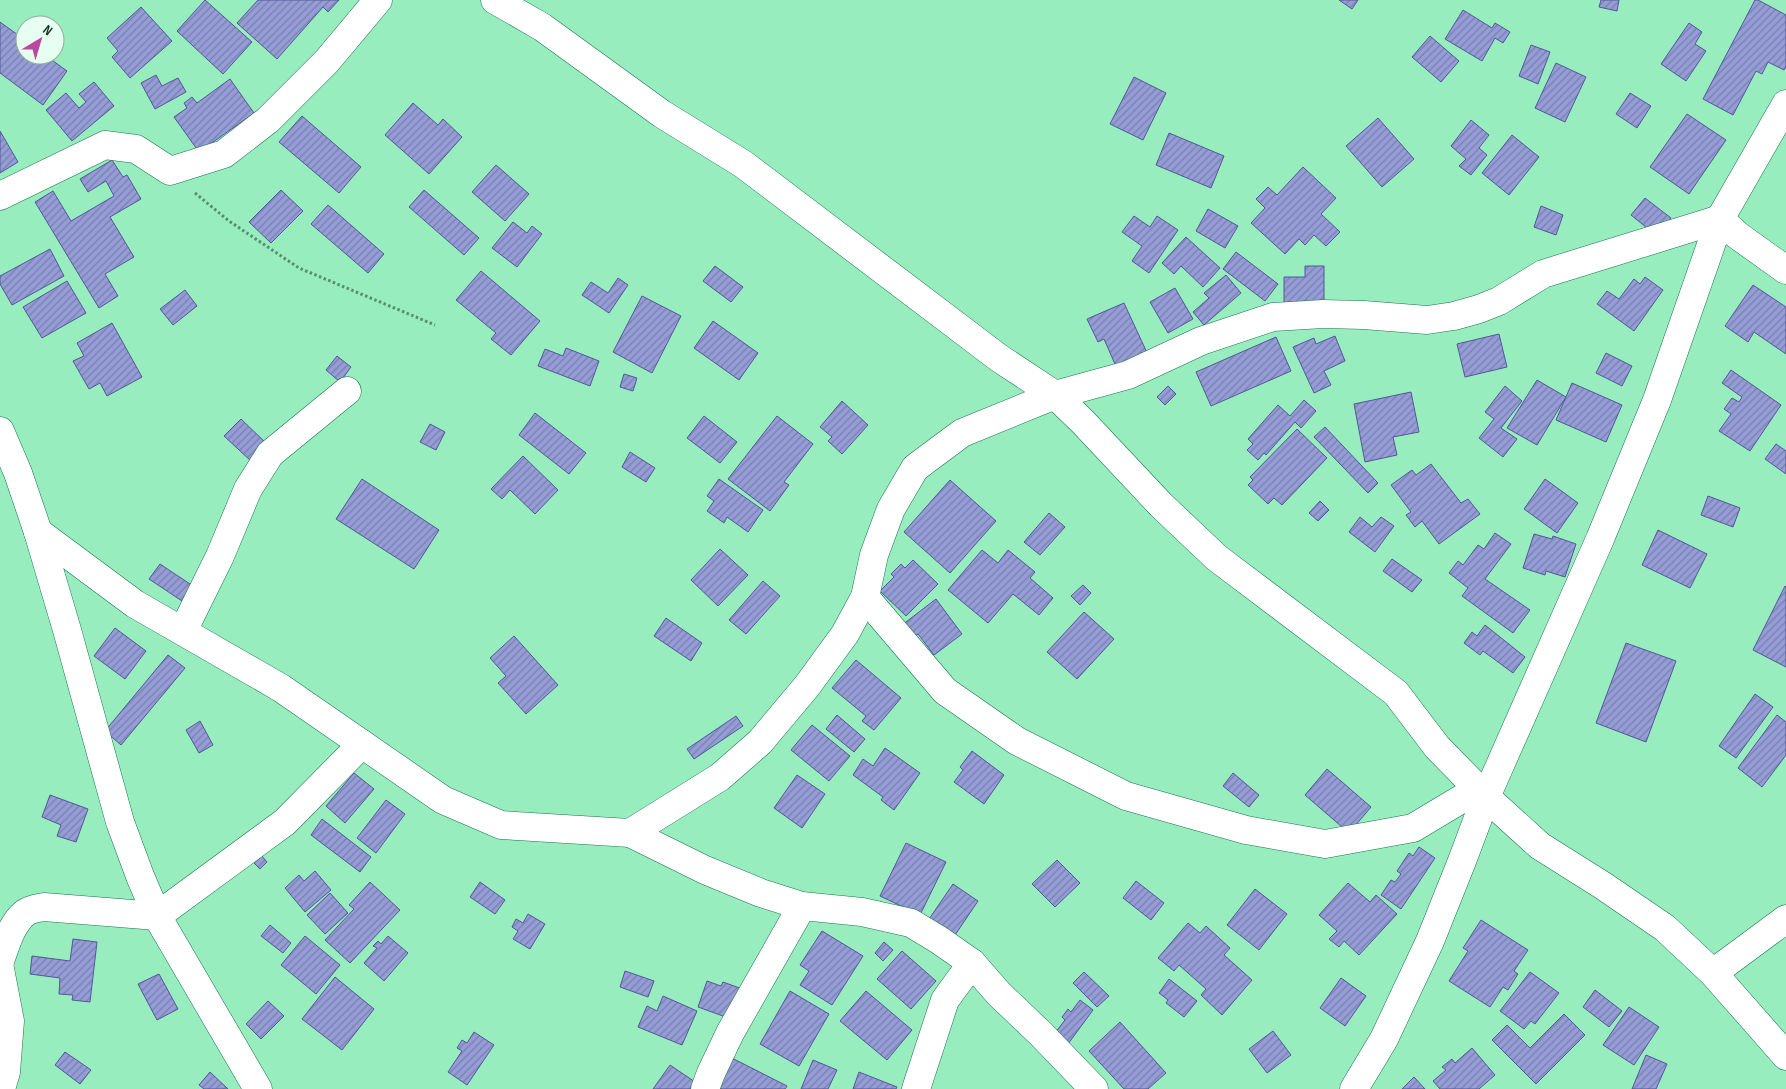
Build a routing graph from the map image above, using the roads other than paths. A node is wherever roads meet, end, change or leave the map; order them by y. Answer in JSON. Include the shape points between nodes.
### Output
{"nodes":[{"id":1,"x":378,"y":0,"type":"edge"},
{"id":2,"x":495,"y":0,"type":"edge"},
{"id":3,"x":1786,"y":104,"type":"edge"},
{"id":4,"x":0,"y":196,"type":"edge"},
{"id":5,"x":1720,"y":219,"type":"junction"},
{"id":6,"x":1786,"y":270,"type":"edge"},
{"id":7,"x":347,"y":391,"type":"dead end"},
{"id":8,"x":1054,"y":395,"type":"junction"},
{"id":9,"x":0,"y":432,"type":"edge"},
{"id":10,"x":38,"y":532,"type":"junction"},
{"id":11,"x":866,"y":597,"type":"junction"},
{"id":12,"x":183,"y":631,"type":"junction"},
{"id":13,"x":362,"y":744,"type":"junction"},
{"id":14,"x":1482,"y":793,"type":"junction"},
{"id":15,"x":630,"y":833,"type":"junction"},
{"id":16,"x":802,"y":906,"type":"junction"},
{"id":17,"x":157,"y":916,"type":"junction"},
{"id":18,"x":1786,"y":919,"type":"edge"},
{"id":19,"x":0,"y":961,"type":"edge"},
{"id":20,"x":972,"y":963,"type":"junction"},
{"id":21,"x":0,"y":969,"type":"edge"},
{"id":22,"x":1713,"y":973,"type":"junction"},
{"id":23,"x":1786,"y":1056,"type":"edge"},
{"id":24,"x":1,"y":1089,"type":"edge"},
{"id":25,"x":258,"y":1089,"type":"edge"},
{"id":26,"x":705,"y":1089,"type":"edge"},
{"id":27,"x":916,"y":1089,"type":"edge"},
{"id":28,"x":1094,"y":1089,"type":"edge"},
{"id":29,"x":1354,"y":1089,"type":"edge"}],
"edges":[{"from":1,"to":4,"type":"street","via":[[328,61],[268,120],[224,154],[170,171],[136,149],[105,146]]},
{"from":2,"to":8,"type":"street","via":[[542,27],[662,114],[743,164],[999,358]]},
{"from":3,"to":5,"type":"street"},
{"from":5,"to":6,"type":"street"},
{"from":5,"to":8,"type":"street","via":[[1543,274],[1499,301],[1454,316],[1427,320],[1323,314],[1274,317],[1201,341],[1128,376]]},
{"from":5,"to":14,"type":"street","via":[[1657,400],[1596,548]]},
{"from":7,"to":12,"type":"street","via":[[270,454],[248,489]]},
{"from":8,"to":11,"type":"street","via":[[962,433],[914,468],[887,518],[874,555]]},
{"from":8,"to":14,"type":"street","via":[[1217,558],[1396,693],[1437,747]]},
{"from":9,"to":10,"type":"street"},
{"from":10,"to":12,"type":"street","via":[[135,604]]},
{"from":10,"to":17,"type":"street","via":[[120,822]]},
{"from":11,"to":14,"type":"street","via":[[946,691],[1017,742],[1126,796],[1246,830],[1325,844],[1413,828]]},
{"from":11,"to":15,"type":"street","via":[[845,634],[807,686],[760,742],[720,777]]},
{"from":12,"to":13,"type":"street","via":[[281,688]]},
{"from":13,"to":15,"type":"street","via":[[443,800],[501,825]]},
{"from":13,"to":17,"type":"street","via":[[285,822]]},
{"from":14,"to":22,"type":"street","via":[[1540,846],[1665,928]]},
{"from":14,"to":29,"type":"street","via":[[1462,861],[1430,941],[1384,1039]]},
{"from":15,"to":16,"type":"street","via":[[705,870]]},
{"from":16,"to":20,"type":"street","via":[[862,912],[910,923]]},
{"from":16,"to":26,"type":"street","via":[[730,1033]]},
{"from":17,"to":19,"type":"street","via":[[44,907],[26,912],[16,922]]},
{"from":17,"to":25,"type":"street"},
{"from":18,"to":22,"type":"street"},
{"from":20,"to":27,"type":"street","via":[[945,1000]]},
{"from":20,"to":28,"type":"street"},
{"from":21,"to":24,"type":"street","via":[[10,1021],[6,1072]]},
{"from":22,"to":23,"type":"street"}]}
